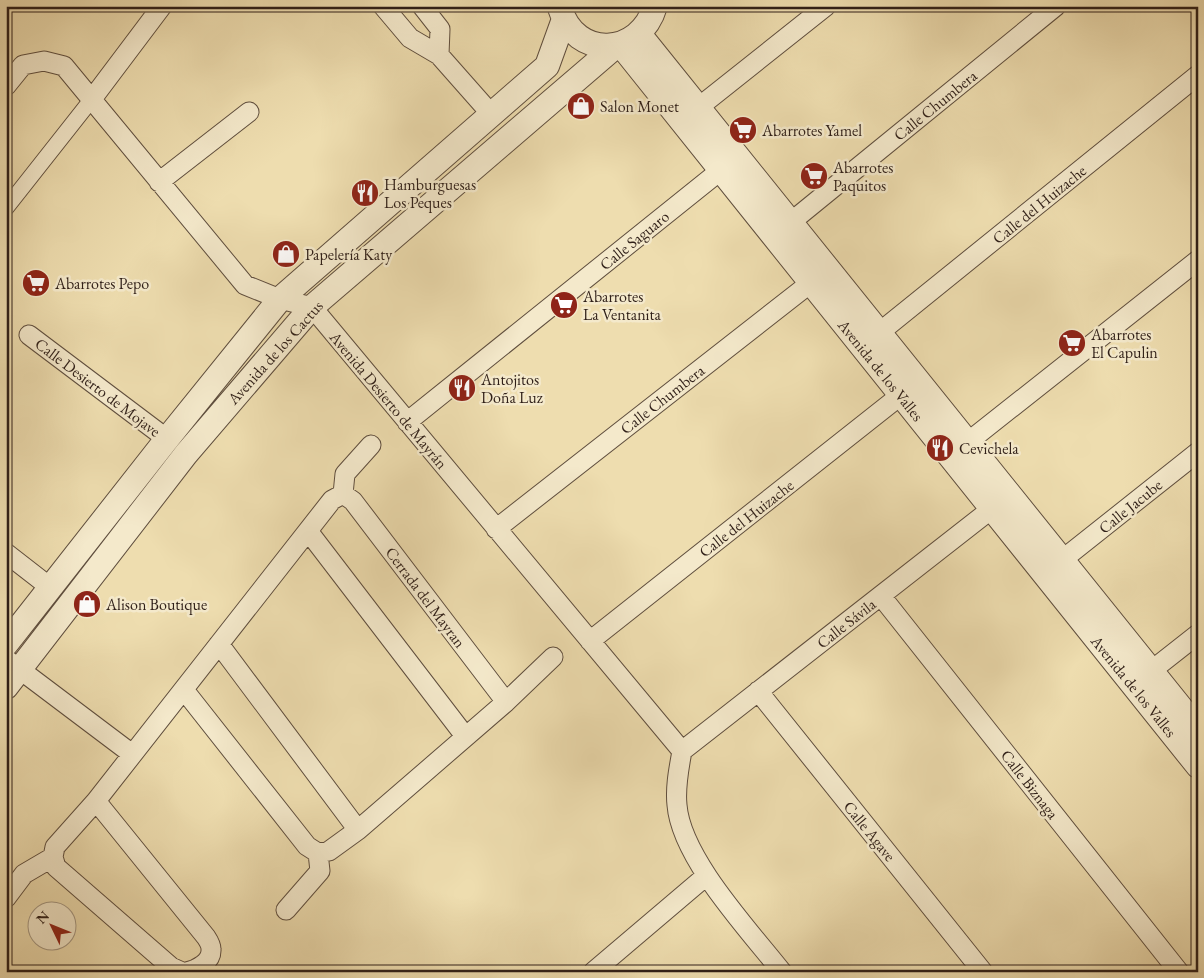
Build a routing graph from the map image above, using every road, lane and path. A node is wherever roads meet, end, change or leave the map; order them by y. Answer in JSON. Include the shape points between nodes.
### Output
{"nodes":[{"id":1,"x":162,"y":6,"type":"edge"},
{"id":2,"x":384,"y":6,"type":"edge"},
{"id":3,"x":422,"y":6,"type":"edge"},
{"id":4,"x":655,"y":6,"type":"edge"},
{"id":5,"x":826,"y":6,"type":"edge"},
{"id":6,"x":1056,"y":6,"type":"edge"},
{"id":7,"x":562,"y":13,"type":"edge"},
{"id":8,"x":626,"y":41,"type":"junction"},
{"id":9,"x":439,"y":55,"type":"junction"},
{"id":10,"x":1198,"y":75,"type":"edge"},
{"id":11,"x":6,"y":86,"type":"edge"},
{"id":12,"x":92,"y":99,"type":"junction"},
{"id":13,"x":699,"y":107,"type":"junction"},
{"id":14,"x":250,"y":112,"type":"dead end"},
{"id":15,"x":492,"y":115,"type":"junction"},
{"id":16,"x":721,"y":170,"type":"junction"},
{"id":17,"x":158,"y":182,"type":"junction"},
{"id":18,"x":6,"y":208,"type":"edge"},
{"id":19,"x":791,"y":222,"type":"junction"},
{"id":20,"x":1198,"y":260,"type":"edge"},
{"id":21,"x":820,"y":275,"type":"junction"},
{"id":22,"x":280,"y":299,"type":"junction"},
{"id":23,"x":312,"y":307,"type":"junction"},
{"id":24,"x":880,"y":332,"type":"junction"},
{"id":25,"x":29,"y":335,"type":"dead end"},
{"id":26,"x":901,"y":395,"type":"junction"},
{"id":27,"x":407,"y":422,"type":"junction"},
{"id":28,"x":167,"y":439,"type":"junction"},
{"id":29,"x":968,"y":442,"type":"junction"},
{"id":30,"x":371,"y":445,"type":"dead end"},
{"id":31,"x":1198,"y":452,"type":"edge"},
{"id":32,"x":343,"y":494,"type":"junction"},
{"id":33,"x":1001,"y":501,"type":"junction"},
{"id":34,"x":496,"y":529,"type":"junction"},
{"id":35,"x":308,"y":531,"type":"junction"},
{"id":36,"x":6,"y":553,"type":"edge"},
{"id":37,"x":1062,"y":560,"type":"junction"},
{"id":38,"x":51,"y":588,"type":"junction"},
{"id":39,"x":880,"y":596,"type":"junction"},
{"id":40,"x":1198,"y":634,"type":"edge"},
{"id":41,"x":590,"y":641,"type":"junction"},
{"id":42,"x":6,"y":644,"type":"edge"},
{"id":43,"x":219,"y":644,"type":"junction"},
{"id":44,"x":553,"y":657,"type":"dead end"},
{"id":45,"x":11,"y":671,"type":"edge"},
{"id":46,"x":1151,"y":671,"type":"junction"},
{"id":47,"x":184,"y":690,"type":"junction"},
{"id":48,"x":758,"y":691,"type":"junction"},
{"id":49,"x":506,"y":702,"type":"junction"},
{"id":50,"x":1198,"y":729,"type":"edge"},
{"id":51,"x":466,"y":736,"type":"junction"},
{"id":52,"x":682,"y":751,"type":"junction"},
{"id":53,"x":132,"y":754,"type":"junction"},
{"id":54,"x":1198,"y":766,"type":"edge"},
{"id":55,"x":96,"y":801,"type":"junction"},
{"id":56,"x":358,"y":830,"type":"junction"},
{"id":57,"x":318,"y":853,"type":"junction"},
{"id":58,"x":53,"y":857,"type":"junction"},
{"id":59,"x":706,"y":876,"type":"junction"},
{"id":60,"x":6,"y":898,"type":"edge"},
{"id":61,"x":286,"y":910,"type":"dead end"},
{"id":62,"x":182,"y":972,"type":"edge"},
{"id":63,"x":186,"y":972,"type":"edge"},
{"id":64,"x":593,"y":972,"type":"edge"},
{"id":65,"x":782,"y":972,"type":"edge"},
{"id":66,"x":982,"y":972,"type":"edge"},
{"id":67,"x":1179,"y":972,"type":"edge"}],
"edges":[{"from":1,"to":12,"type":"street"},
{"from":2,"to":9,"type":"street","via":[[410,38]]},
{"from":3,"to":9,"type":"street","via":[[440,29]]},
{"from":4,"to":8,"type":"street","name":"Avenida de los Cactus","via":[[651,20]]},
{"from":5,"to":13,"type":"street"},
{"from":6,"to":19,"type":"street","name":"Calle Chumbera"},
{"from":7,"to":8,"type":"street","via":[[573,32],[586,41],[601,46]]},
{"from":7,"to":15,"type":"street","name":"Avenida de los Cactus","via":[[547,66]]},
{"from":8,"to":13,"type":"street","name":"Avenida de los Valles"},
{"from":8,"to":16,"type":"street","name":"Avenida de los Valles"},
{"from":8,"to":23,"type":"street","name":"Avenida de los Cactus"},
{"from":9,"to":15,"type":"street"},
{"from":10,"to":24,"type":"street","name":"Calle del Huizache"},
{"from":11,"to":12,"type":"street","via":[[23,65],[44,61],[64,66]]},
{"from":12,"to":17,"type":"street"},
{"from":12,"to":18,"type":"street"},
{"from":13,"to":19,"type":"street","name":"Avenida de los Valles"},
{"from":14,"to":17,"type":"street"},
{"from":15,"to":22,"type":"street","name":"Avenida de los Cactus"},
{"from":16,"to":21,"type":"street","name":"Avenida de los Valles"},
{"from":16,"to":27,"type":"street","name":"Calle Saguaro"},
{"from":17,"to":22,"type":"street","via":[[245,285]]},
{"from":19,"to":21,"type":"street","name":"Avenida de los Valles"},
{"from":20,"to":29,"type":"street"},
{"from":21,"to":24,"type":"street","name":"Avenida de los Valles"},
{"from":21,"to":26,"type":"street","name":"Avenida de los Valles"},
{"from":21,"to":34,"type":"street","name":"Calle Chumbera"},
{"from":22,"to":23,"type":"street"},
{"from":22,"to":28,"type":"street","name":"Avenida de los Cactus"},
{"from":23,"to":27,"type":"street","name":"Avenida Desierto de Mayrán"},
{"from":23,"to":45,"type":"street","name":"Avenida de los Cactus","via":[[186,454]]},
{"from":24,"to":29,"type":"street","name":"Avenida de los Valles"},
{"from":25,"to":28,"type":"street","name":"Calle Desierto de Mojave"},
{"from":26,"to":33,"type":"street","name":"Avenida de los Valles"},
{"from":26,"to":41,"type":"street","name":"Calle del Huizache"},
{"from":27,"to":34,"type":"street","name":"Avenida Desierto de Mayrán"},
{"from":28,"to":38,"type":"street","name":"Avenida de los Cactus"},
{"from":29,"to":33,"type":"street","name":"Avenida de los Valles"},
{"from":30,"to":32,"type":"street","via":[[345,474]]},
{"from":31,"to":37,"type":"street","name":"Calle Jacube"},
{"from":32,"to":35,"type":"street","via":[[332,500]]},
{"from":32,"to":49,"type":"street","name":"Cerrada del Mayran","via":[[353,501]]},
{"from":33,"to":37,"type":"street","name":"Avenida de los Valles"},
{"from":33,"to":39,"type":"street","name":"Calle Sávila"},
{"from":33,"to":54,"type":"street","name":"Avenida de los Valles"},
{"from":34,"to":41,"type":"street","name":"Avenida Desierto de Mayrán"},
{"from":35,"to":43,"type":"street"},
{"from":35,"to":51,"type":"street"},
{"from":36,"to":38,"type":"street"},
{"from":37,"to":46,"type":"street","name":"Avenida de los Valles"},
{"from":38,"to":42,"type":"street","name":"Avenida de los Cactus"},
{"from":39,"to":48,"type":"street","name":"Calle Sávila"},
{"from":39,"to":67,"type":"street","name":"Calle Biznaga"},
{"from":40,"to":46,"type":"street"},
{"from":41,"to":52,"type":"street","name":"Avenida Desierto de Mayrán"},
{"from":43,"to":47,"type":"street"},
{"from":43,"to":56,"type":"street"},
{"from":44,"to":49,"type":"street"},
{"from":45,"to":53,"type":"street"},
{"from":46,"to":50,"type":"street","name":"Avenida de los Valles"},
{"from":47,"to":53,"type":"street"},
{"from":47,"to":57,"type":"street","via":[[307,846]]},
{"from":48,"to":52,"type":"street","name":"Calle Sávila"},
{"from":48,"to":66,"type":"street","name":"Calle Agave"},
{"from":49,"to":51,"type":"street"},
{"from":51,"to":56,"type":"street"},
{"from":52,"to":59,"type":"street","via":[[677,805],[685,836]]},
{"from":53,"to":55,"type":"street"},
{"from":55,"to":58,"type":"street","via":[[55,847]]},
{"from":55,"to":63,"type":"street","via":[[206,937],[211,948],[209,958],[196,970]]},
{"from":56,"to":57,"type":"street","via":[[329,851]]},
{"from":57,"to":61,"type":"street","via":[[320,871]]},
{"from":58,"to":60,"type":"street","via":[[24,874]]},
{"from":58,"to":62,"type":"street","via":[[56,867],[171,967]]},
{"from":59,"to":64,"type":"street"},
{"from":59,"to":65,"type":"street"}]}
